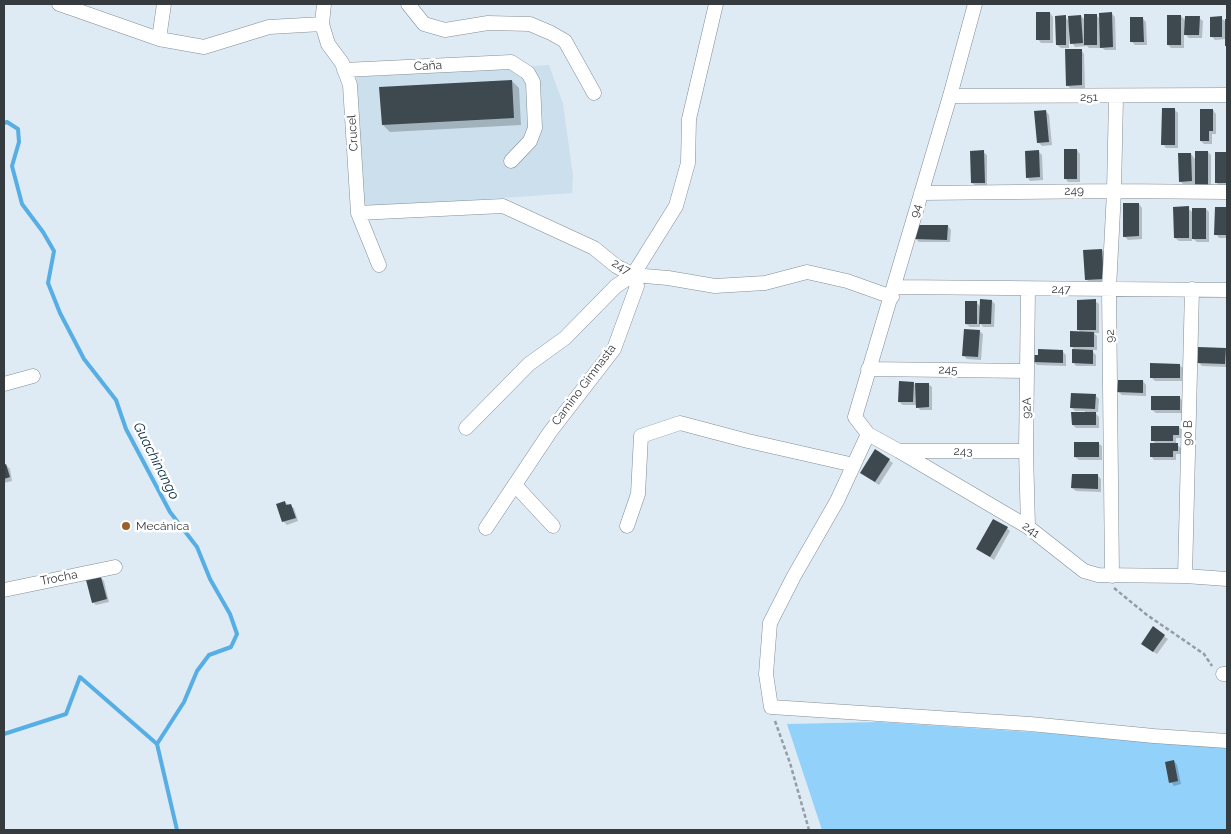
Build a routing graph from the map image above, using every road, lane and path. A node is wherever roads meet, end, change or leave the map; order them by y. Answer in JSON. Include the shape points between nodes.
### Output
{"nodes":[{"id":1,"x":59,"y":4,"type":"edge"},
{"id":2,"x":164,"y":4,"type":"edge"},
{"id":3,"x":324,"y":4,"type":"edge"},
{"id":4,"x":408,"y":4,"type":"edge"},
{"id":5,"x":716,"y":4,"type":"edge"},
{"id":6,"x":975,"y":4,"type":"edge"},
{"id":7,"x":322,"y":24,"type":"junction"},
{"id":8,"x":159,"y":39,"type":"junction"},
{"id":9,"x":344,"y":70,"type":"junction"},
{"id":10,"x":594,"y":93,"type":"dead end"},
{"id":11,"x":1227,"y":95,"type":"edge"},
{"id":12,"x":950,"y":96,"type":"junction"},
{"id":13,"x":1116,"y":97,"type":"junction"},
{"id":14,"x":511,"y":160,"type":"dead end"},
{"id":15,"x":1114,"y":191,"type":"junction"},
{"id":16,"x":1227,"y":192,"type":"edge"},
{"id":17,"x":921,"y":193,"type":"junction"},
{"id":18,"x":358,"y":213,"type":"junction"},
{"id":19,"x":379,"y":265,"type":"dead end"},
{"id":20,"x":633,"y":275,"type":"junction"},
{"id":21,"x":1028,"y":289,"type":"junction"},
{"id":22,"x":1110,"y":289,"type":"junction"},
{"id":23,"x":1192,"y":289,"type":"junction"},
{"id":24,"x":1227,"y":290,"type":"edge"},
{"id":25,"x":893,"y":292,"type":"junction"},
{"id":26,"x":868,"y":369,"type":"junction"},
{"id":27,"x":1027,"y":371,"type":"junction"},
{"id":28,"x":33,"y":376,"type":"dead end"},
{"id":29,"x":4,"y":384,"type":"edge"},
{"id":30,"x":855,"y":417,"type":"joint"},
{"id":31,"x":466,"y":428,"type":"dead end"},
{"id":32,"x":868,"y":434,"type":"junction"},
{"id":33,"x":899,"y":451,"type":"junction"},
{"id":34,"x":1026,"y":451,"type":"junction"},
{"id":35,"x":854,"y":465,"type":"junction"},
{"id":36,"x":515,"y":485,"type":"junction"},
{"id":37,"x":553,"y":526,"type":"dead end"},
{"id":38,"x":627,"y":526,"type":"dead end"},
{"id":39,"x":1028,"y":526,"type":"junction"},
{"id":40,"x":486,"y":528,"type":"dead end"},
{"id":41,"x":115,"y":567,"type":"dead end"},
{"id":42,"x":1105,"y":576,"type":"junction"},
{"id":43,"x":1185,"y":576,"type":"junction"},
{"id":44,"x":1227,"y":579,"type":"edge"},
{"id":45,"x":4,"y":590,"type":"edge"},
{"id":46,"x":1225,"y":674,"type":"edge"},
{"id":47,"x":771,"y":707,"type":"junction"},
{"id":48,"x":1227,"y":741,"type":"edge"},
{"id":49,"x":809,"y":830,"type":"edge"}],
"edges":[{"from":1,"to":8,"type":"street"},
{"from":2,"to":8,"type":"street"},
{"from":3,"to":7,"type":"street","name":"Crucel"},
{"from":4,"to":10,"type":"street","via":[[424,24],[445,30],[488,23],[530,24],[551,33],[565,40]]},
{"from":5,"to":20,"type":"street","via":[[689,119],[688,163],[676,206]]},
{"from":6,"to":12,"type":"street","name":"94"},
{"from":7,"to":8,"type":"street","via":[[269,27],[204,47]]},
{"from":7,"to":9,"type":"street","name":"Crucel","via":[[328,44]]},
{"from":9,"to":14,"type":"street","name":"Caña","via":[[512,62],[528,73],[533,82],[535,128],[530,141]]},
{"from":9,"to":18,"type":"street","name":"Crucel","via":[[350,85]]},
{"from":11,"to":13,"type":"street","name":"251"},
{"from":12,"to":13,"type":"street","name":"251"},
{"from":12,"to":17,"type":"street","name":"94"},
{"from":13,"to":15,"type":"street","name":"92"},
{"from":15,"to":16,"type":"street","name":"249"},
{"from":15,"to":17,"type":"street","name":"249"},
{"from":15,"to":22,"type":"street","name":"92"},
{"from":17,"to":25,"type":"street","name":"94"},
{"from":18,"to":19,"type":"street","name":"Crucel"},
{"from":18,"to":20,"type":"street","name":"247","via":[[503,206],[594,248]]},
{"from":20,"to":25,"type":"street","name":"247","via":[[715,286],[765,283],[807,272]]},
{"from":20,"to":31,"type":"street","via":[[616,286],[565,338],[530,364]]},
{"from":20,"to":36,"type":"street","name":"Camino Gimnasta","via":[[637,286],[614,349],[550,432]]},
{"from":21,"to":22,"type":"street","name":"247"},
{"from":21,"to":25,"type":"street","name":"247"},
{"from":21,"to":27,"type":"street","name":"92A"},
{"from":22,"to":23,"type":"street","name":"247"},
{"from":22,"to":42,"type":"street","name":"92"},
{"from":23,"to":24,"type":"street","name":"247"},
{"from":23,"to":43,"type":"street","name":"90 B"},
{"from":25,"to":26,"type":"street","name":"94"},
{"from":26,"to":27,"type":"street","name":"245"},
{"from":26,"to":30,"type":"street","name":"94"},
{"from":27,"to":34,"type":"street","name":"92A"},
{"from":28,"to":29,"type":"street"},
{"from":30,"to":32,"type":"street","name":"241"},
{"from":32,"to":33,"type":"street","name":"241"},
{"from":32,"to":35,"type":"street"},
{"from":33,"to":34,"type":"street","name":"243"},
{"from":33,"to":39,"type":"street","name":"241"},
{"from":34,"to":39,"type":"street","name":"92A"},
{"from":35,"to":38,"type":"street","via":[[680,423],[642,436],[638,494]]},
{"from":35,"to":47,"type":"street","via":[[770,623],[766,674]]},
{"from":36,"to":37,"type":"street"},
{"from":36,"to":40,"type":"street","name":"Camino Gimnasta"},
{"from":39,"to":42,"type":"street","name":"241","via":[[1084,570]]},
{"from":41,"to":45,"type":"street","name":"Trocha"},
{"from":42,"to":43,"type":"street","name":"241"},
{"from":42,"to":46,"type":"path","via":[[1147,615],[1204,654],[1216,671]]},
{"from":43,"to":44,"type":"street","name":"241"},
{"from":47,"to":48,"type":"street"},
{"from":47,"to":49,"type":"path"}]}
